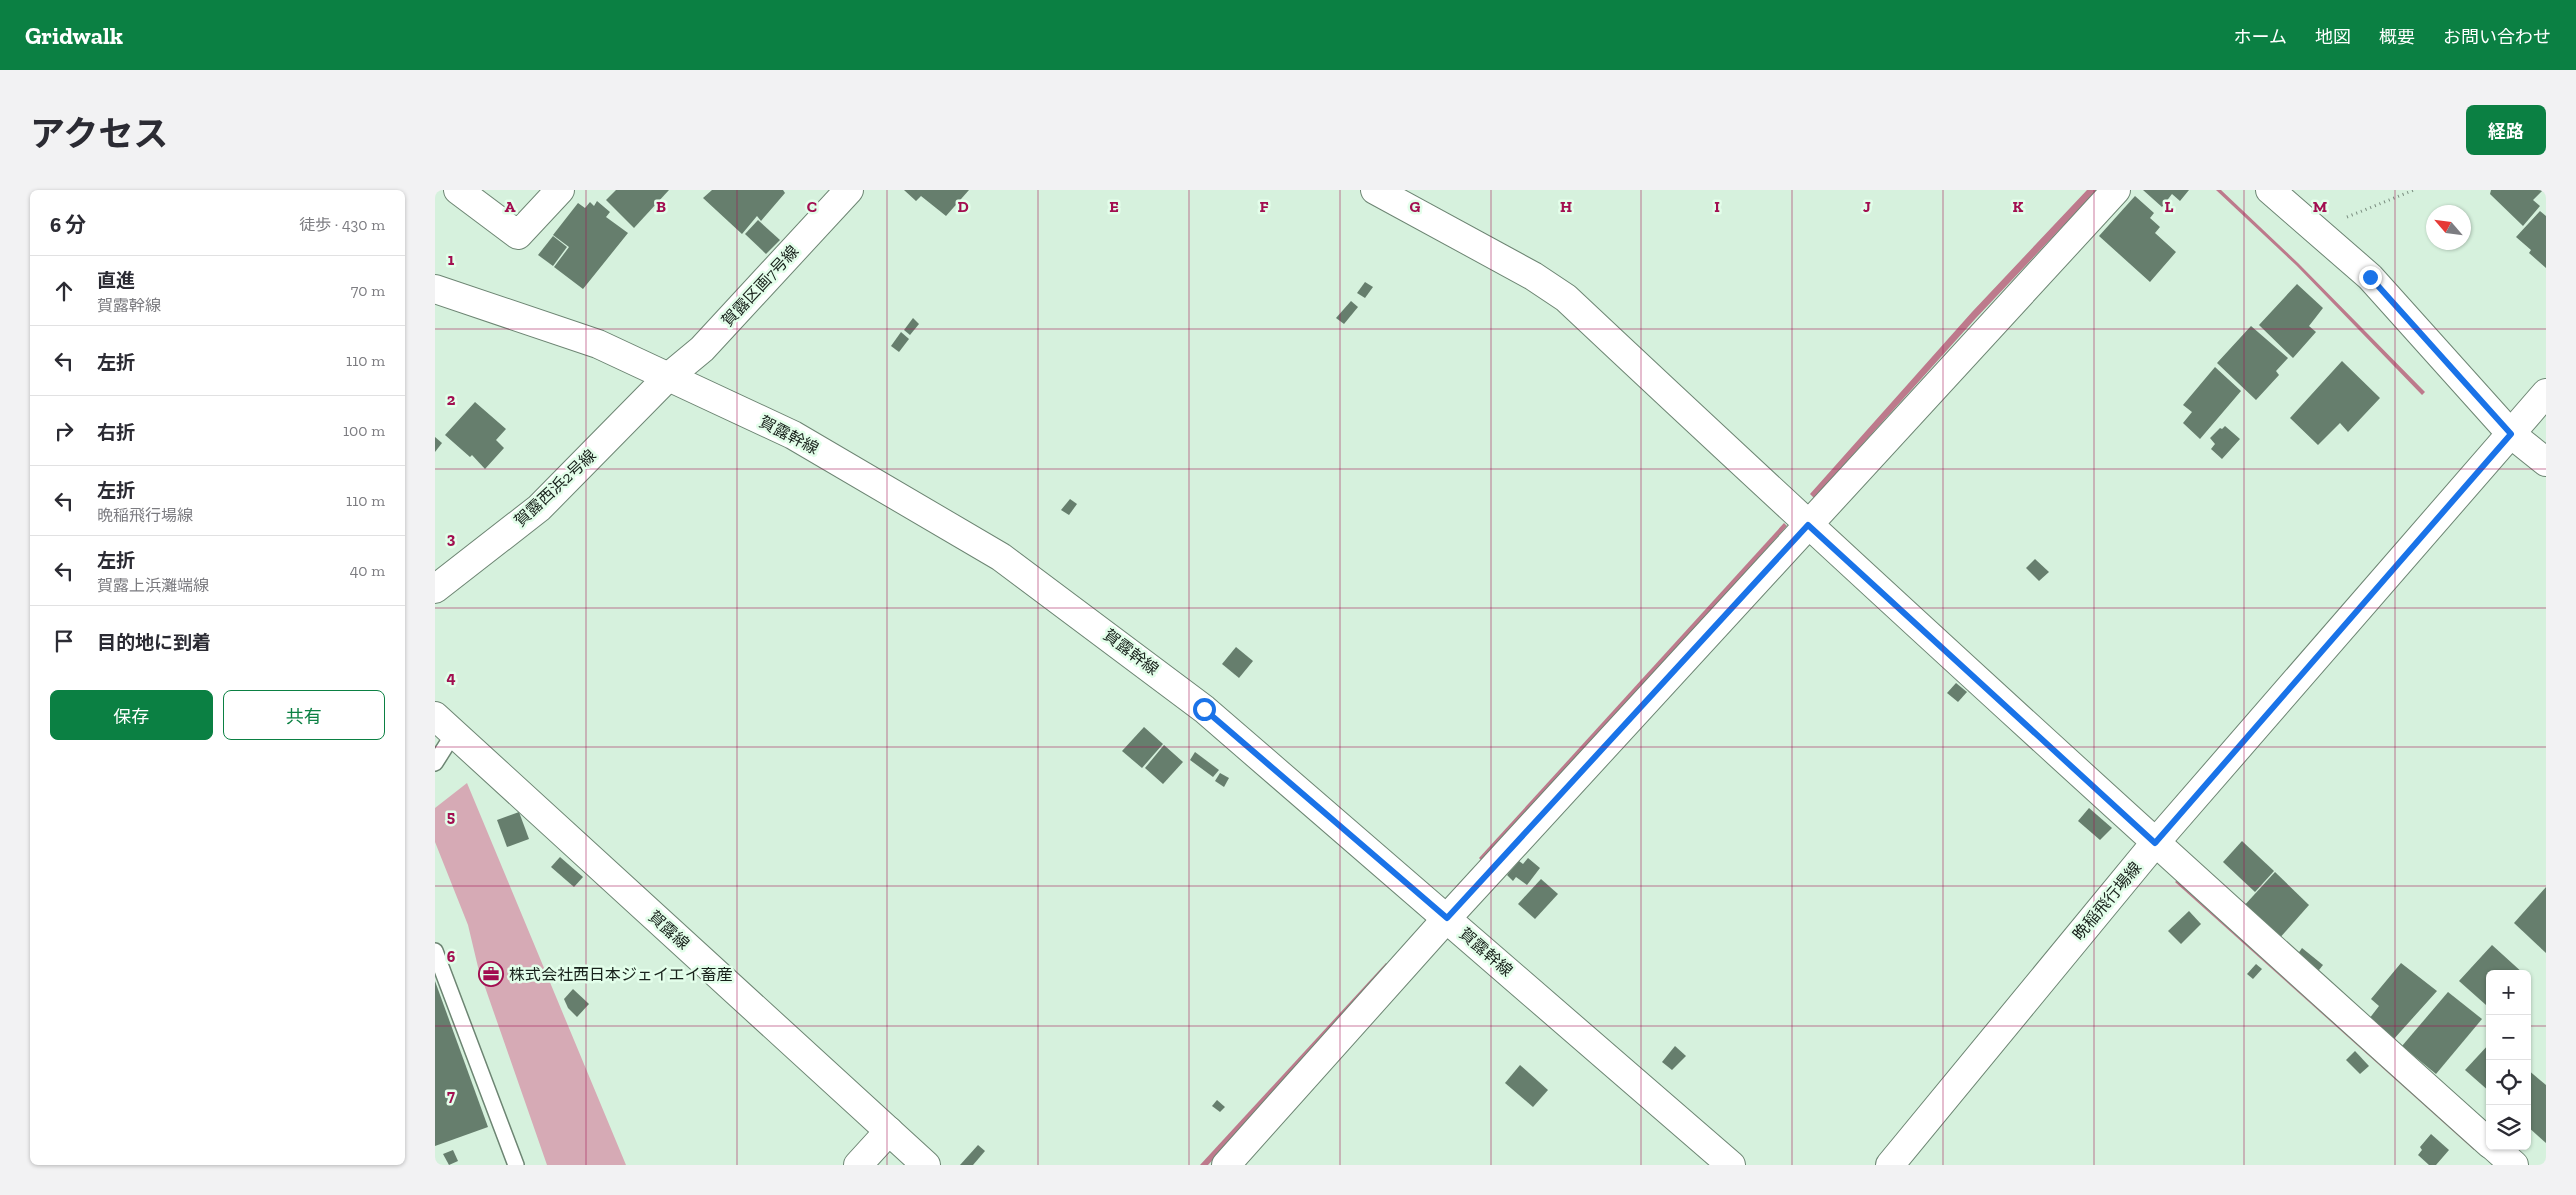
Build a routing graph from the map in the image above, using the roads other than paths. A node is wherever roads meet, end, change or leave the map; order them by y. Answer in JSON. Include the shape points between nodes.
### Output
{"nodes":[{"id":1,"x":458,"y":190,"type":"edge"},
{"id":2,"x":560,"y":190,"type":"edge"},
{"id":3,"x":849,"y":190,"type":"edge"},
{"id":4,"x":1375,"y":190,"type":"edge"},
{"id":5,"x":2115,"y":190,"type":"edge"},
{"id":6,"x":2269,"y":190,"type":"edge"},
{"id":7,"x":435,"y":289,"type":"edge"},
{"id":8,"x":667,"y":378,"type":"junction"},
{"id":9,"x":2546,"y":393,"type":"edge"},
{"id":10,"x":2511,"y":434,"type":"junction"},
{"id":11,"x":2546,"y":462,"type":"edge"},
{"id":12,"x":1808,"y":525,"type":"junction"},
{"id":13,"x":435,"y":589,"type":"edge"},
{"id":14,"x":445,"y":725,"type":"edge"},
{"id":15,"x":435,"y":763,"type":"edge"},
{"id":16,"x":2155,"y":843,"type":"junction"},
{"id":17,"x":1447,"y":918,"type":"junction"},
{"id":18,"x":435,"y":950,"type":"edge"},
{"id":19,"x":889,"y":1131,"type":"junction"},
{"id":20,"x":2486,"y":1140,"type":"edge"},
{"id":21,"x":2497,"y":1150,"type":"edge"},
{"id":22,"x":516,"y":1165,"type":"edge"},
{"id":23,"x":858,"y":1165,"type":"edge"},
{"id":24,"x":926,"y":1165,"type":"edge"},
{"id":25,"x":1226,"y":1165,"type":"edge"},
{"id":26,"x":1731,"y":1165,"type":"edge"},
{"id":27,"x":1890,"y":1165,"type":"edge"},
{"id":28,"x":2514,"y":1165,"type":"edge"}],
"edges":[{"from":1,"to":2,"type":"street","via":[[518,235]]},
{"from":3,"to":8,"type":"street","name":"賀露区画7号線","via":[[703,349]]},
{"from":4,"to":12,"type":"street","via":[[1533,276],[1566,298]]},
{"from":5,"to":12,"type":"street"},
{"from":6,"to":10,"type":"street","via":[[2370,277]]},
{"from":7,"to":8,"type":"street","name":"賀露幹線","via":[[597,344]]},
{"from":8,"to":13,"type":"street","name":"賀露西浜2号線","via":[[539,508]]},
{"from":8,"to":17,"type":"street","name":"賀露幹線","via":[[793,435],[1001,557],[1204,709]]},
{"from":9,"to":10,"type":"street","name":"晩稲飛行場線"},
{"from":10,"to":11,"type":"street"},
{"from":10,"to":16,"type":"street","name":"晩稲飛行場線"},
{"from":12,"to":16,"type":"street"},
{"from":12,"to":17,"type":"street"},
{"from":14,"to":15,"type":"lane"},
{"from":14,"to":19,"type":"street","name":"賀露線"},
{"from":16,"to":20,"type":"street"},
{"from":16,"to":27,"type":"street","name":"晩稲飛行場線"},
{"from":17,"to":25,"type":"street"},
{"from":17,"to":26,"type":"street","name":"賀露幹線"},
{"from":18,"to":22,"type":"lane"},
{"from":19,"to":23,"type":"street"},
{"from":19,"to":24,"type":"street","name":"賀露線"},
{"from":21,"to":28,"type":"street"}]}
